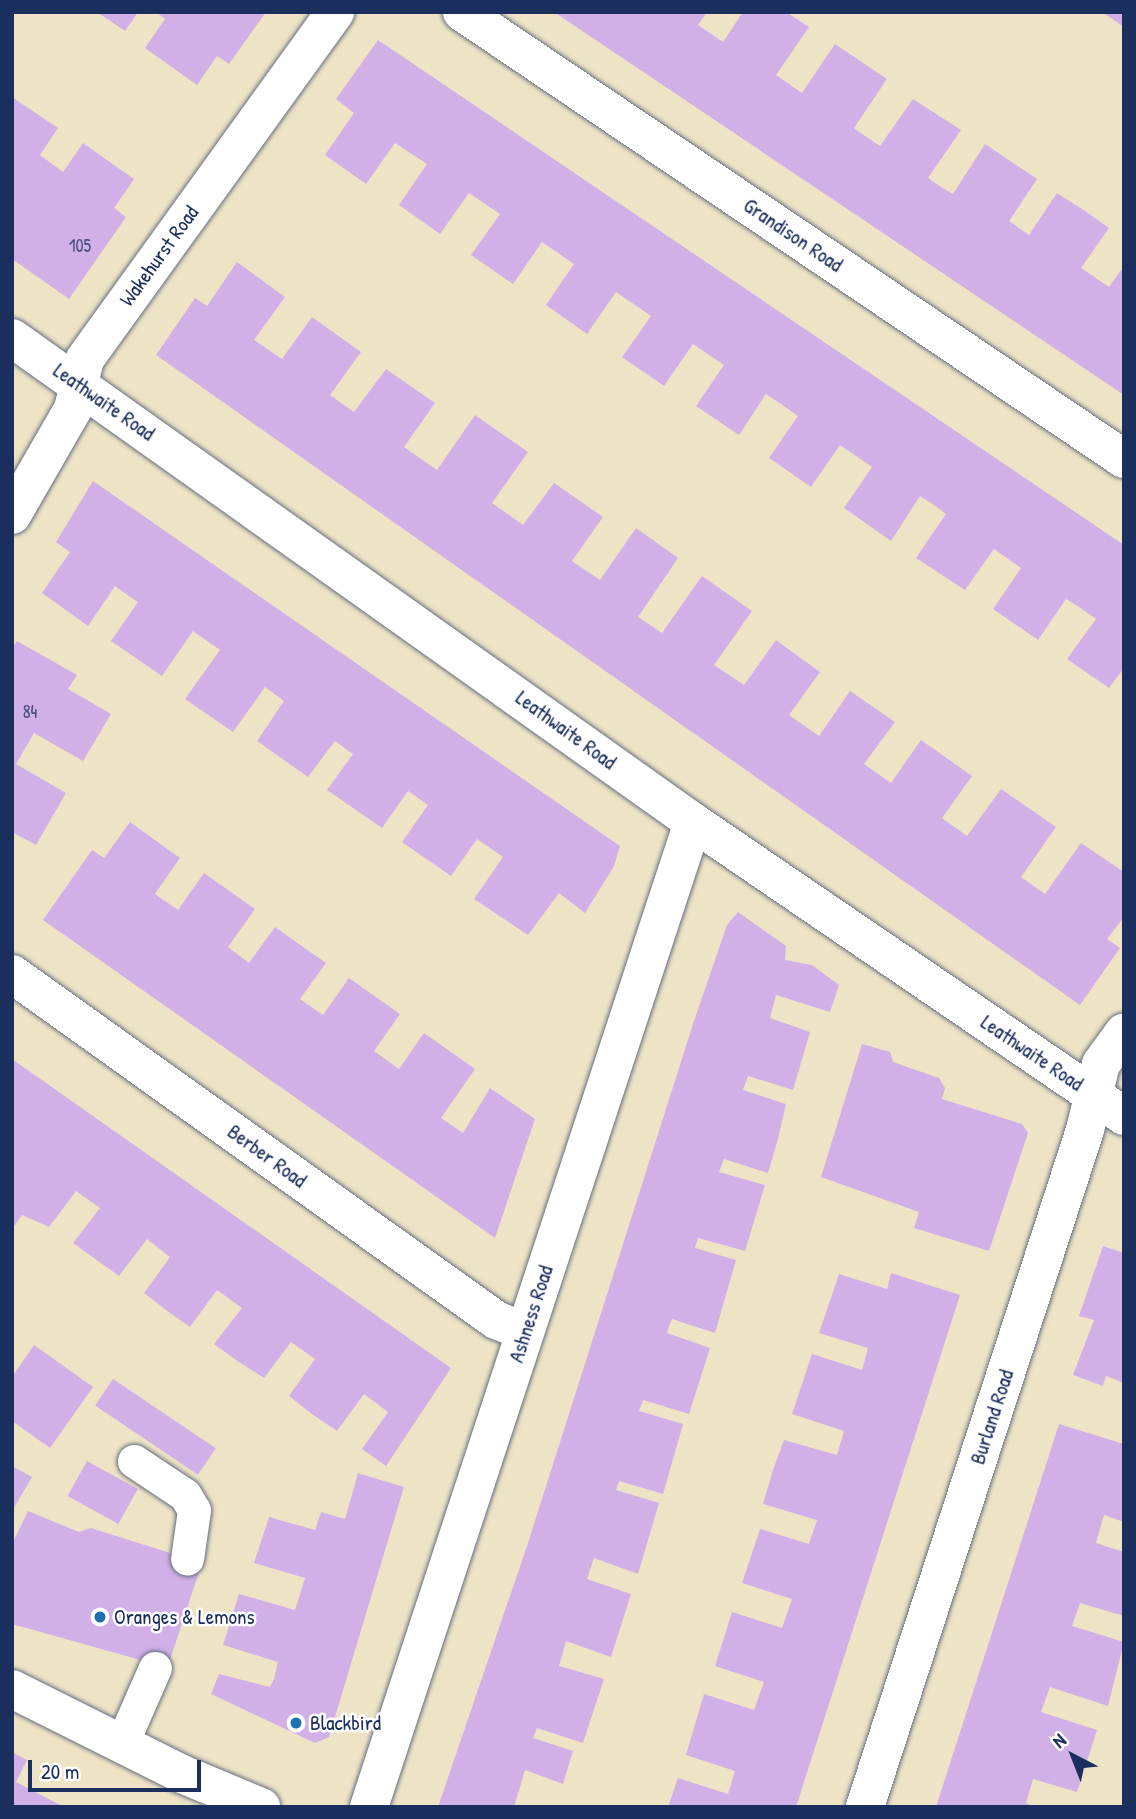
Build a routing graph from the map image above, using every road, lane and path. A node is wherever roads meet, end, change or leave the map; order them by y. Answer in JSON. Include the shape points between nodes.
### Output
{"nodes":[{"id":1,"x":335,"y":12,"type":"edge"},
{"id":2,"x":462,"y":12,"type":"edge"},
{"id":3,"x":12,"y":338,"type":"edge"},
{"id":4,"x":77,"y":383,"type":"junction"},
{"id":5,"x":1124,"y":459,"type":"edge"},
{"id":6,"x":12,"y":515,"type":"edge"},
{"id":7,"x":693,"y":822,"type":"junction"},
{"id":8,"x":12,"y":974,"type":"edge"},
{"id":9,"x":1124,"y":1032,"type":"edge"},
{"id":10,"x":1091,"y":1094,"type":"junction"},
{"id":11,"x":1124,"y":1116,"type":"edge"},
{"id":12,"x":525,"y":1332,"type":"junction"},
{"id":13,"x":134,"y":1461,"type":"dead end"},
{"id":14,"x":187,"y":1559,"type":"dead end"},
{"id":15,"x":155,"y":1668,"type":"dead end"},
{"id":16,"x":12,"y":1689,"type":"edge"},
{"id":17,"x":122,"y":1743,"type":"junction"},
{"id":18,"x":261,"y":1807,"type":"edge"},
{"id":19,"x":369,"y":1807,"type":"edge"},
{"id":20,"x":865,"y":1807,"type":"edge"}],
"edges":[{"from":1,"to":4,"type":"street","name":"Wakehurst Road","via":[[85,359]]},
{"from":2,"to":5,"type":"street","name":"Grandison Road"},
{"from":3,"to":4,"type":"street","name":"Leathwaite Road"},
{"from":4,"to":6,"type":"street","name":"Wakehurst Road","via":[[73,409]]},
{"from":4,"to":7,"type":"street","name":"Leathwaite Road"},
{"from":7,"to":10,"type":"street","name":"Leathwaite Road"},
{"from":7,"to":12,"type":"street","name":"Ashness Road"},
{"from":8,"to":12,"type":"street","name":"Berber Road","via":[[496,1320]]},
{"from":9,"to":10,"type":"street","name":"Burland Road","via":[[1101,1064]]},
{"from":10,"to":11,"type":"street","name":"Leathwaite Road"},
{"from":10,"to":20,"type":"street","name":"Burland Road","via":[[1085,1130]]},
{"from":12,"to":19,"type":"street","name":"Ashness Road"},
{"from":13,"to":14,"type":"lane","via":[[185,1495],[194,1510]]},
{"from":15,"to":17,"type":"lane"},
{"from":16,"to":17,"type":"street"},
{"from":17,"to":18,"type":"street"}]}
